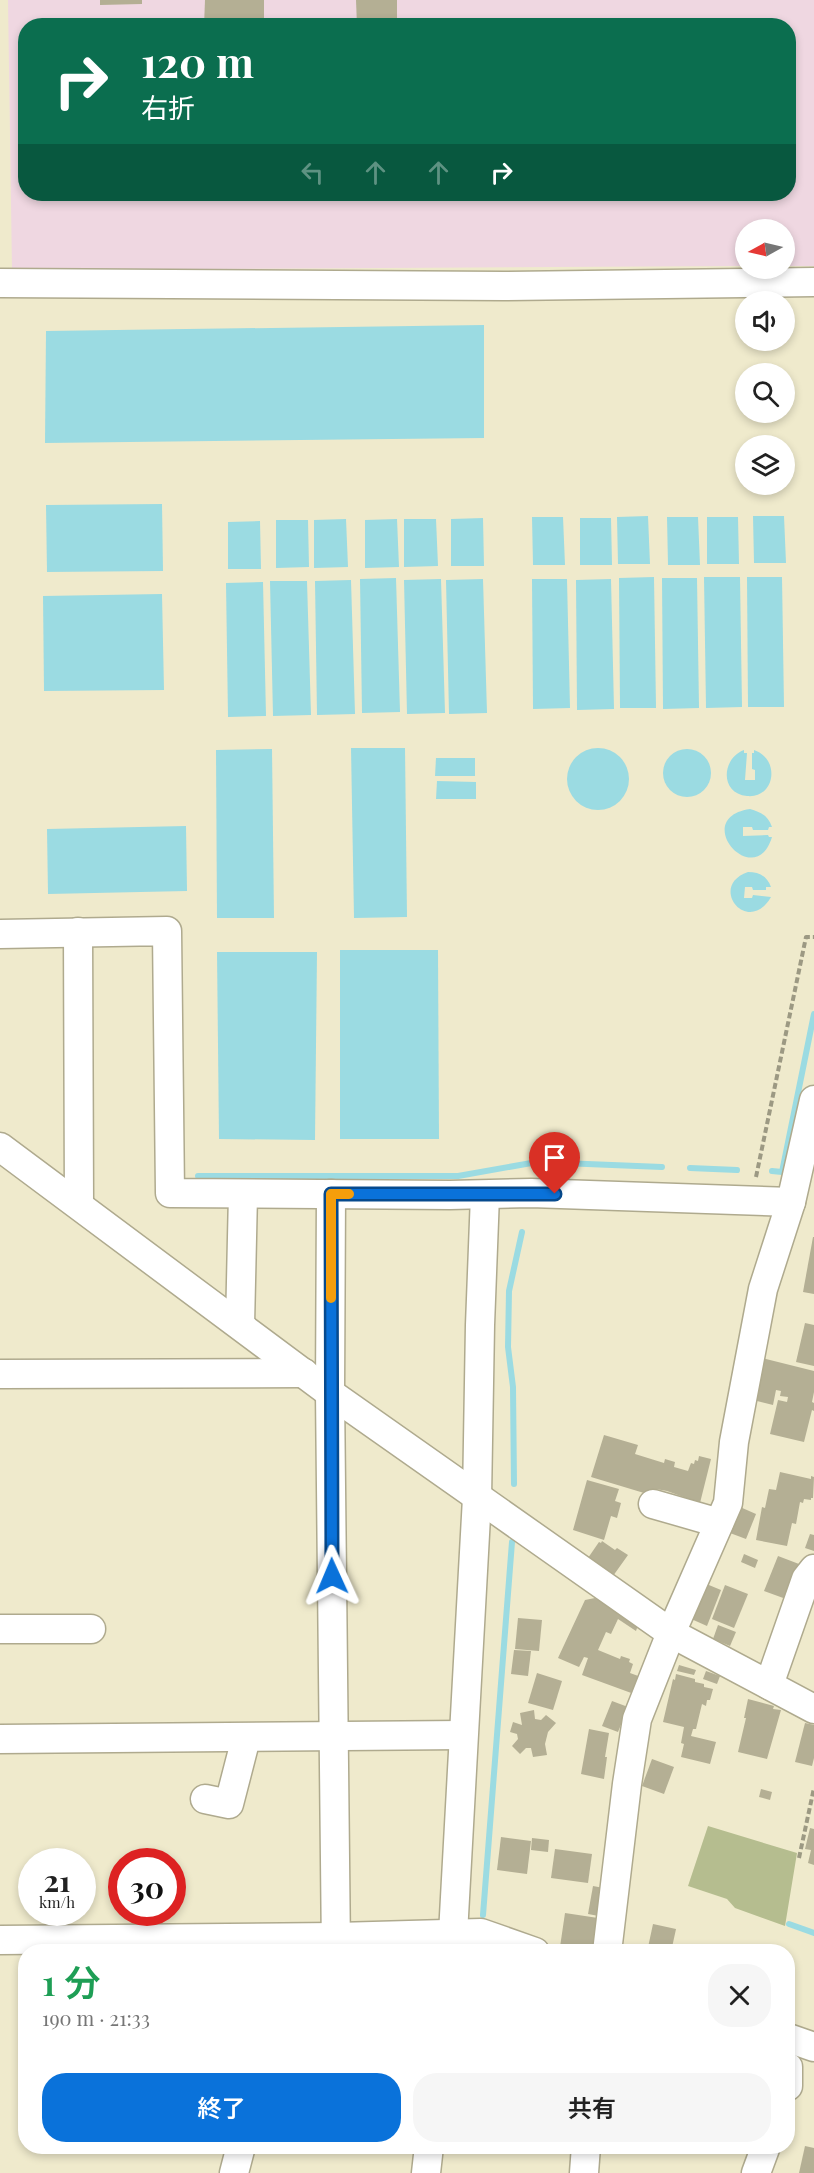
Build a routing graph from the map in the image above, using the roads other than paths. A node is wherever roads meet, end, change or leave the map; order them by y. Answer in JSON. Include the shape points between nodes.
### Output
{"nodes":[{"id":1,"x":814,"y":282,"type":"edge"},
{"id":2,"x":0,"y":283,"type":"edge"},
{"id":3,"x":78,"y":932,"type":"junction"},
{"id":4,"x":0,"y":934,"type":"edge"},
{"id":5,"x":813,"y":1110,"type":"edge"},
{"id":6,"x":0,"y":1147,"type":"edge"},
{"id":7,"x":243,"y":1194,"type":"junction"},
{"id":8,"x":331,"y":1194,"type":"junction"},
{"id":9,"x":485,"y":1195,"type":"junction"},
{"id":10,"x":790,"y":1202,"type":"junction"},
{"id":11,"x":79,"y":1204,"type":"junction"},
{"id":12,"x":240,"y":1325,"type":"junction"},
{"id":13,"x":304,"y":1373,"type":"junction"},
{"id":14,"x":0,"y":1374,"type":"edge"},
{"id":15,"x":330,"y":1393,"type":"junction"},
{"id":16,"x":477,"y":1498,"type":"junction"},
{"id":17,"x":653,"y":1504,"type":"dead end"},
{"id":18,"x":720,"y":1523,"type":"junction"},
{"id":19,"x":814,"y":1569,"type":"edge"},
{"id":20,"x":0,"y":1629,"type":"edge"},
{"id":21,"x":91,"y":1629,"type":"dead end"},
{"id":22,"x":671,"y":1633,"type":"junction"},
{"id":23,"x":769,"y":1685,"type":"junction"},
{"id":24,"x":814,"y":1709,"type":"edge"},
{"id":25,"x":463,"y":1735,"type":"junction"},
{"id":26,"x":333,"y":1737,"type":"junction"},
{"id":27,"x":246,"y":1738,"type":"junction"},
{"id":28,"x":0,"y":1739,"type":"edge"},
{"id":29,"x":205,"y":1799,"type":"dead end"},
{"id":30,"x":0,"y":1940,"type":"edge"},
{"id":31,"x":453,"y":1943,"type":"edge"},
{"id":32,"x":337,"y":1944,"type":"edge"},
{"id":33,"x":512,"y":1944,"type":"edge"},
{"id":34,"x":608,"y":1944,"type":"edge"},
{"id":35,"x":795,"y":2040,"type":"edge"},
{"id":36,"x":814,"y":2047,"type":"edge"},
{"id":37,"x":239,"y":2154,"type":"edge"},
{"id":38,"x":428,"y":2154,"type":"edge"},
{"id":39,"x":585,"y":2154,"type":"edge"},
{"id":40,"x":763,"y":2154,"type":"edge"},
{"id":41,"x":234,"y":2173,"type":"edge"},
{"id":42,"x":426,"y":2173,"type":"edge"},
{"id":43,"x":584,"y":2173,"type":"edge"},
{"id":44,"x":756,"y":2173,"type":"edge"}],
"edges":[{"from":1,"to":2,"type":"street","via":[[503,286]]},
{"from":3,"to":4,"type":"street"},
{"from":3,"to":7,"type":"street","via":[[167,931],[170,1193]]},
{"from":3,"to":11,"type":"street"},
{"from":5,"to":10,"type":"street"},
{"from":6,"to":11,"type":"street"},
{"from":7,"to":8,"type":"street"},
{"from":7,"to":12,"type":"street"},
{"from":8,"to":9,"type":"street"},
{"from":8,"to":15,"type":"street"},
{"from":9,"to":10,"type":"street","via":[[531,1193]]},
{"from":9,"to":16,"type":"street"},
{"from":10,"to":18,"type":"street","via":[[763,1289],[734,1442],[728,1503]]},
{"from":11,"to":12,"type":"street"},
{"from":12,"to":13,"type":"street"},
{"from":13,"to":14,"type":"street"},
{"from":13,"to":15,"type":"street"},
{"from":15,"to":16,"type":"street"},
{"from":15,"to":26,"type":"street"},
{"from":16,"to":22,"type":"street"},
{"from":16,"to":25,"type":"street"},
{"from":17,"to":18,"type":"street"},
{"from":18,"to":22,"type":"street"},
{"from":19,"to":23,"type":"street","via":[[806,1579]]},
{"from":20,"to":21,"type":"street"},
{"from":22,"to":23,"type":"street"},
{"from":22,"to":34,"type":"street","via":[[637,1719]]},
{"from":23,"to":24,"type":"street"},
{"from":25,"to":26,"type":"street"},
{"from":25,"to":31,"type":"street"},
{"from":26,"to":27,"type":"street"},
{"from":26,"to":32,"type":"street"},
{"from":27,"to":28,"type":"street"},
{"from":27,"to":29,"type":"street","via":[[229,1804]]},
{"from":30,"to":32,"type":"street"},
{"from":31,"to":32,"type":"street"},
{"from":31,"to":33,"type":"street","via":[[481,1933]]},
{"from":35,"to":36,"type":"street"},
{"from":37,"to":41,"type":"street"},
{"from":38,"to":42,"type":"street"},
{"from":39,"to":43,"type":"street"},
{"from":40,"to":44,"type":"street"}]}
